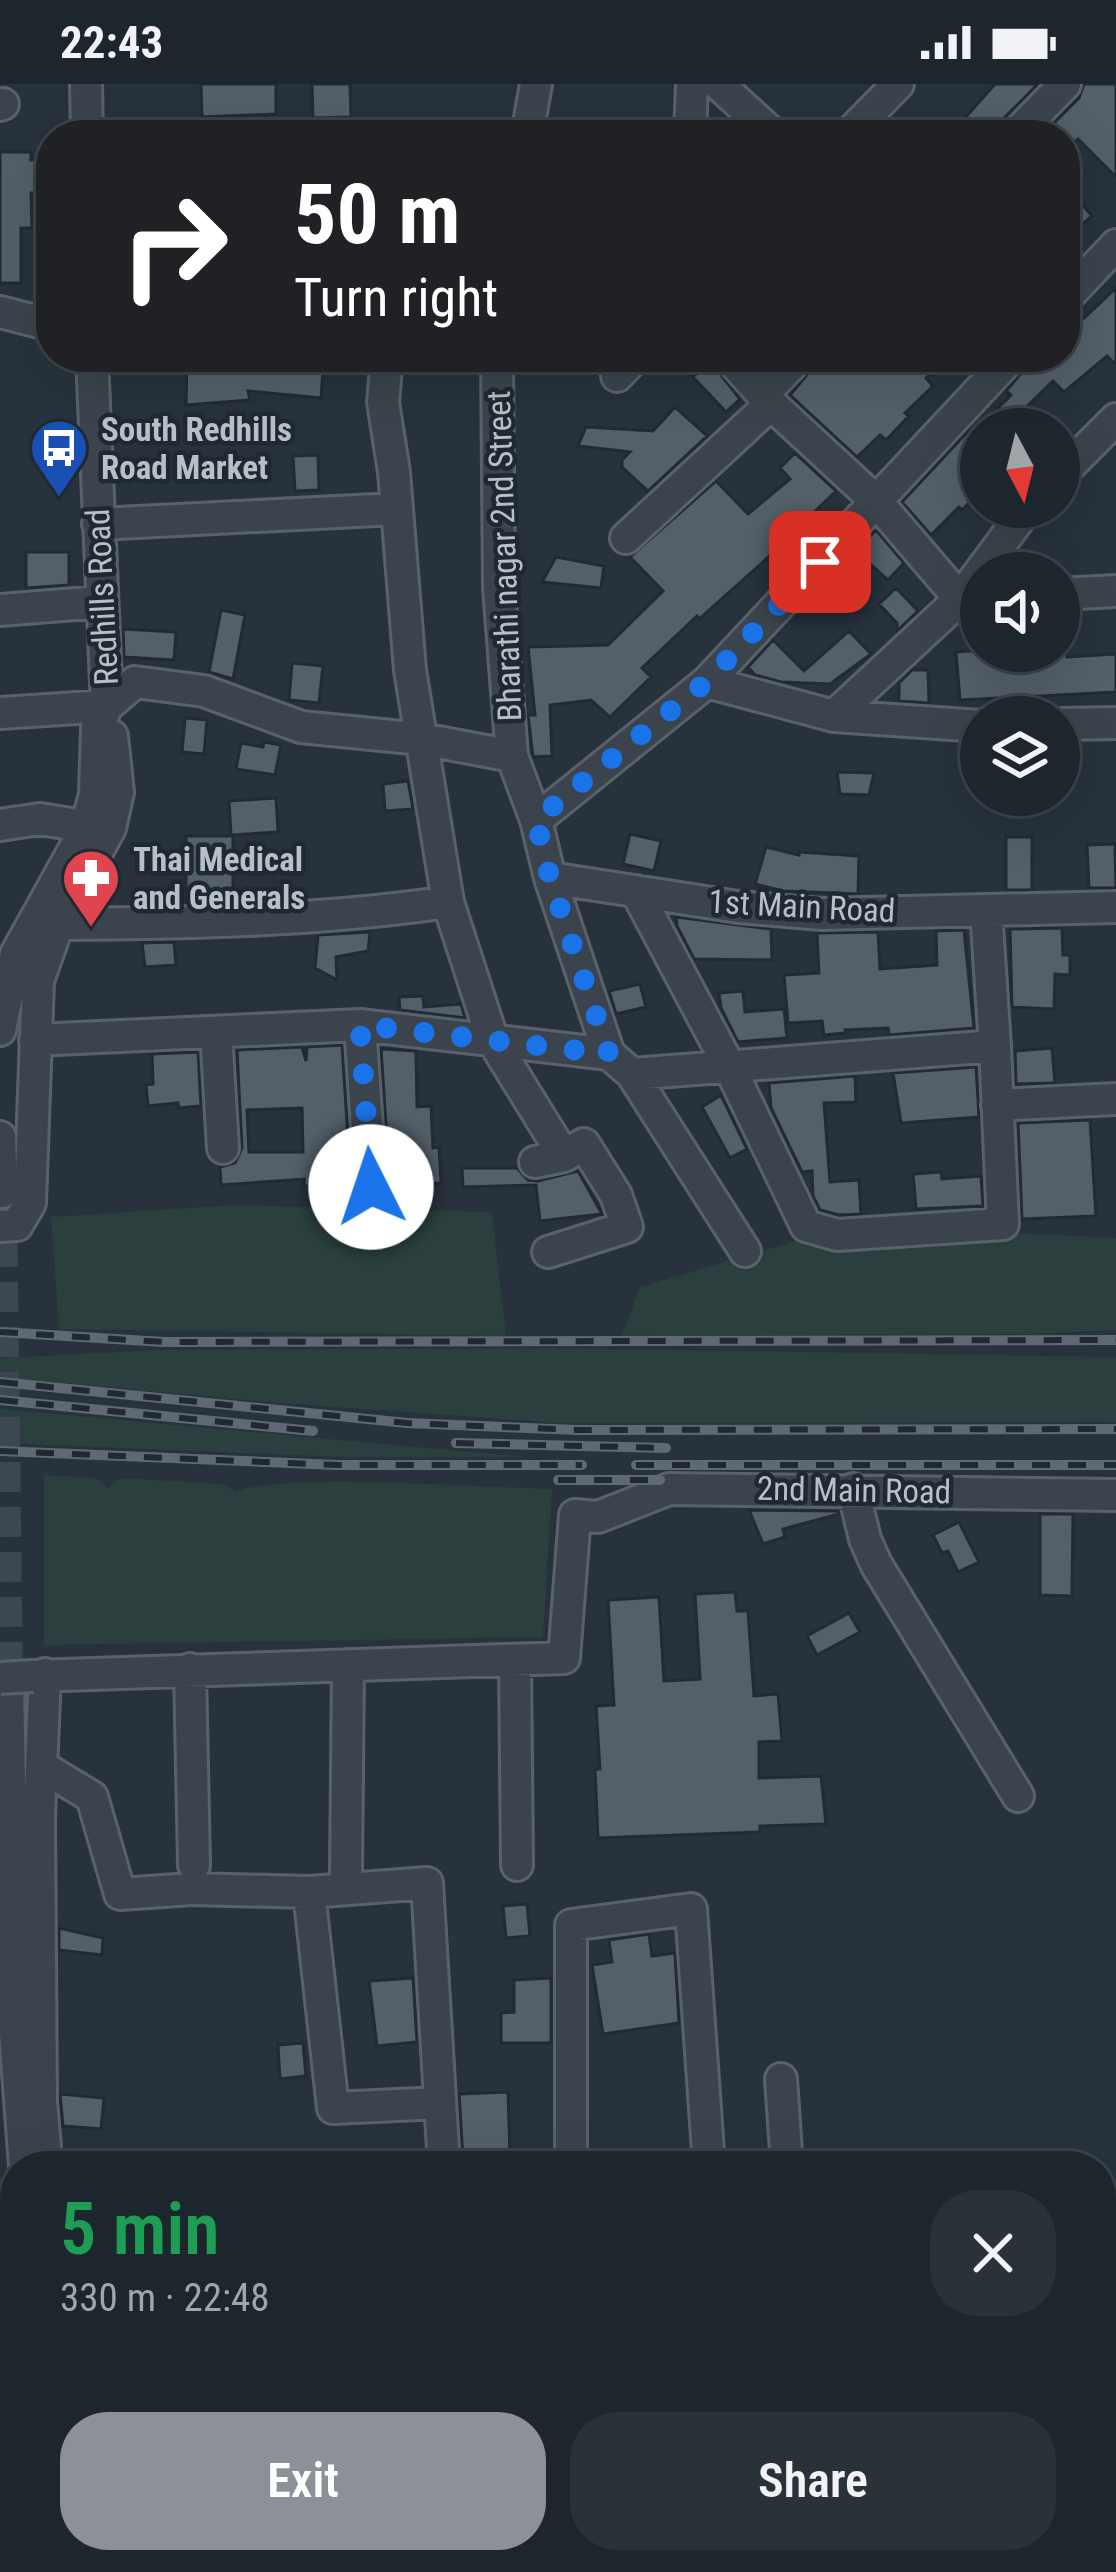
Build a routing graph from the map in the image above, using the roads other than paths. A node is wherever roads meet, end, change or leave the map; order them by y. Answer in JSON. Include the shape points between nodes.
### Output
{"nodes":[{"id":1,"x":86,"y":84,"type":"edge"},
{"id":2,"x":536,"y":84,"type":"edge"},
{"id":3,"x":692,"y":84,"type":"edge"},
{"id":4,"x":718,"y":84,"type":"edge"},
{"id":5,"x":884,"y":89,"type":"edge"},
{"id":6,"x":1050,"y":89,"type":"edge"},
{"id":7,"x":87,"y":120,"type":"edge"},
{"id":8,"x":530,"y":120,"type":"edge"},
{"id":9,"x":691,"y":120,"type":"edge"},
{"id":10,"x":758,"y":120,"type":"edge"},
{"id":11,"x":860,"y":120,"type":"edge"},
{"id":12,"x":1026,"y":120,"type":"edge"},
{"id":13,"x":1116,"y":244,"type":"edge"},
{"id":14,"x":1080,"y":283,"type":"edge"},
{"id":15,"x":0,"y":311,"type":"edge"},
{"id":16,"x":36,"y":321,"type":"edge"},
{"id":17,"x":93,"y":372,"type":"edge"},
{"id":18,"x":386,"y":372,"type":"edge"},
{"id":19,"x":497,"y":372,"type":"edge"},
{"id":20,"x":743,"y":372,"type":"edge"},
{"id":21,"x":788,"y":372,"type":"edge"},
{"id":22,"x":997,"y":372,"type":"edge"},
{"id":23,"x":768,"y":398,"type":"junction"},
{"id":24,"x":1116,"y":419,"type":"edge"},
{"id":25,"x":1080,"y":455,"type":"edge"},
{"id":26,"x":877,"y":502,"type":"junction"},
{"id":27,"x":396,"y":509,"type":"junction"},
{"id":28,"x":98,"y":524,"type":"junction"},
{"id":29,"x":626,"y":538,"type":"dead end"},
{"id":30,"x":960,"y":588,"type":"edge"},
{"id":31,"x":1116,"y":591,"type":"edge"},
{"id":32,"x":1080,"y":593,"type":"edge"},
{"id":33,"x":100,"y":602,"type":"junction"},
{"id":34,"x":960,"y":607,"type":"edge"},
{"id":35,"x":0,"y":610,"type":"edge"},
{"id":36,"x":706,"y":682,"type":"junction"},
{"id":37,"x":0,"y":713,"type":"edge"},
{"id":38,"x":834,"y":716,"type":"junction"},
{"id":39,"x":102,"y":718,"type":"junction"},
{"id":40,"x":1116,"y":723,"type":"edge"},
{"id":41,"x":1080,"y":724,"type":"edge"},
{"id":42,"x":960,"y":725,"type":"edge"},
{"id":43,"x":422,"y":739,"type":"junction"},
{"id":44,"x":512,"y":755,"type":"junction"},
{"id":45,"x":536,"y":820,"type":"junction"},
{"id":46,"x":71,"y":824,"type":"junction"},
{"id":47,"x":0,"y":825,"type":"edge"},
{"id":48,"x":550,"y":878,"type":"junction"},
{"id":49,"x":635,"y":891,"type":"junction"},
{"id":50,"x":448,"y":902,"type":"junction"},
{"id":51,"x":1116,"y":907,"type":"edge"},
{"id":52,"x":986,"y":910,"type":"junction"},
{"id":53,"x":58,"y":924,"type":"junction"},
{"id":54,"x":0,"y":961,"type":"edge"},
{"id":55,"x":360,"y":1025,"type":"junction"},
{"id":56,"x":0,"y":1030,"type":"edge"},
{"id":57,"x":216,"y":1032,"type":"junction"},
{"id":58,"x":35,"y":1040,"type":"junction"},
{"id":59,"x":493,"y":1041,"type":"junction"},
{"id":60,"x":995,"y":1046,"type":"junction"},
{"id":61,"x":620,"y":1064,"type":"junction"},
{"id":62,"x":729,"y":1066,"type":"junction"},
{"id":63,"x":1116,"y":1099,"type":"edge"},
{"id":64,"x":997,"y":1105,"type":"junction"},
{"id":65,"x":0,"y":1137,"type":"edge"},
{"id":66,"x":223,"y":1148,"type":"dead end"},
{"id":67,"x":371,"y":1187,"type":"dead end"},
{"id":68,"x":2,"y":1192,"type":"edge"},
{"id":69,"x":0,"y":1226,"type":"edge"},
{"id":70,"x":745,"y":1251,"type":"dead end"},
{"id":71,"x":548,"y":1252,"type":"dead end"},
{"id":72,"x":854,"y":1489,"type":"junction"},
{"id":73,"x":1116,"y":1495,"type":"edge"},
{"id":74,"x":515,"y":1660,"type":"junction"},
{"id":75,"x":348,"y":1664,"type":"junction"},
{"id":76,"x":190,"y":1669,"type":"junction"},
{"id":77,"x":22,"y":1678,"type":"edge"},
{"id":78,"x":41,"y":1766,"type":"junction"},
{"id":79,"x":1018,"y":1796,"type":"dead end"},
{"id":80,"x":194,"y":1865,"type":"dead end"},
{"id":81,"x":517,"y":1865,"type":"dead end"},
{"id":82,"x":346,"y":1875,"type":"dead end"},
{"id":83,"x":309,"y":1892,"type":"junction"},
{"id":84,"x":781,"y":2079,"type":"dead end"},
{"id":85,"x":440,"y":2103,"type":"junction"},
{"id":86,"x":24,"y":2151,"type":"edge"},
{"id":87,"x":44,"y":2151,"type":"edge"},
{"id":88,"x":443,"y":2151,"type":"edge"},
{"id":89,"x":571,"y":2151,"type":"edge"},
{"id":90,"x":708,"y":2151,"type":"edge"},
{"id":91,"x":786,"y":2151,"type":"edge"}],
"edges":[{"from":1,"to":7,"type":"street"},
{"from":2,"to":8,"type":"street"},
{"from":3,"to":9,"type":"street"},
{"from":4,"to":10,"type":"street"},
{"from":5,"to":11,"type":"street"},
{"from":6,"to":12,"type":"street"},
{"from":13,"to":14,"type":"street"},
{"from":15,"to":16,"type":"street"},
{"from":17,"to":28,"type":"street","name":"Redhills Road"},
{"from":18,"to":27,"type":"street"},
{"from":19,"to":44,"type":"street","name":"Bharathi nagar 2nd Street","via":[[499,588]]},
{"from":20,"to":23,"type":"street"},
{"from":21,"to":23,"type":"street"},
{"from":22,"to":26,"type":"street"},
{"from":23,"to":26,"type":"street"},
{"from":23,"to":29,"type":"street"},
{"from":24,"to":25,"type":"street"},
{"from":26,"to":30,"type":"street"},
{"from":26,"to":36,"type":"street"},
{"from":27,"to":28,"type":"street"},
{"from":27,"to":43,"type":"street"},
{"from":28,"to":33,"type":"street","name":"Redhills Road"},
{"from":31,"to":32,"type":"street"},
{"from":33,"to":35,"type":"street"},
{"from":33,"to":39,"type":"street","name":"Redhills Road"},
{"from":34,"to":38,"type":"street"},
{"from":36,"to":38,"type":"street"},
{"from":36,"to":45,"type":"street"},
{"from":37,"to":39,"type":"street"},
{"from":38,"to":42,"type":"street"},
{"from":39,"to":43,"type":"street","via":[[135,682],[205,691],[302,727]]},
{"from":39,"to":46,"type":"street","via":[[83,746]]},
{"from":39,"to":53,"type":"street","via":[[111,731],[118,792],[110,828]]},
{"from":39,"to":56,"type":"street","name":"Redhills Road","via":[[85,830],[16,954]]},
{"from":40,"to":41,"type":"street"},
{"from":43,"to":44,"type":"street"},
{"from":43,"to":50,"type":"street"},
{"from":44,"to":45,"type":"street","name":"Bharathi nagar 2nd Street"},
{"from":45,"to":48,"type":"street"},
{"from":46,"to":47,"type":"street"},
{"from":46,"to":54,"type":"street"},
{"from":48,"to":49,"type":"street","name":"1st Main Road"},
{"from":48,"to":61,"type":"street"},
{"from":49,"to":52,"type":"street","name":"1st Main Road","via":[[822,914]]},
{"from":49,"to":62,"type":"street"},
{"from":50,"to":53,"type":"street","via":[[314,918]]},
{"from":50,"to":59,"type":"street"},
{"from":51,"to":52,"type":"street","name":"1st Main Road"},
{"from":52,"to":60,"type":"street"},
{"from":53,"to":58,"type":"street","via":[[38,982]]},
{"from":55,"to":57,"type":"street"},
{"from":55,"to":59,"type":"street"},
{"from":55,"to":67,"type":"street"},
{"from":57,"to":58,"type":"street"},
{"from":57,"to":66,"type":"street"},
{"from":58,"to":69,"type":"street","via":[[30,1203],[16,1225]]},
{"from":59,"to":61,"type":"street"},
{"from":59,"to":71,"type":"street","via":[[549,1159],[584,1144],[627,1227]]},
{"from":60,"to":62,"type":"street"},
{"from":60,"to":64,"type":"street"},
{"from":61,"to":62,"type":"street"},
{"from":61,"to":70,"type":"street"},
{"from":62,"to":64,"type":"street","via":[[797,1212],[806,1226],[837,1235],[1003,1224]]},
{"from":63,"to":64,"type":"street"},
{"from":65,"to":68,"type":"street"},
{"from":72,"to":73,"type":"street","name":"2nd Main Road"},
{"from":72,"to":74,"type":"street","name":"2nd Main Road","via":[[669,1489],[598,1517],[575,1515],[564,1658]]},
{"from":72,"to":79,"type":"street","via":[[876,1564]]},
{"from":74,"to":75,"type":"street"},
{"from":74,"to":81,"type":"street"},
{"from":75,"to":76,"type":"street"},
{"from":75,"to":82,"type":"street"},
{"from":76,"to":77,"type":"street"},
{"from":76,"to":80,"type":"street"},
{"from":77,"to":78,"type":"street"},
{"from":77,"to":86,"type":"street","via":[[15,2033]]},
{"from":78,"to":83,"type":"street","via":[[92,1797],[120,1894]]},
{"from":78,"to":87,"type":"street"},
{"from":83,"to":85,"type":"street","via":[[333,2108]]},
{"from":83,"to":85,"type":"street","via":[[427,1883]]},
{"from":84,"to":91,"type":"street"},
{"from":85,"to":88,"type":"street"},
{"from":89,"to":90,"type":"street","via":[[571,1924],[691,1909]]}]}
